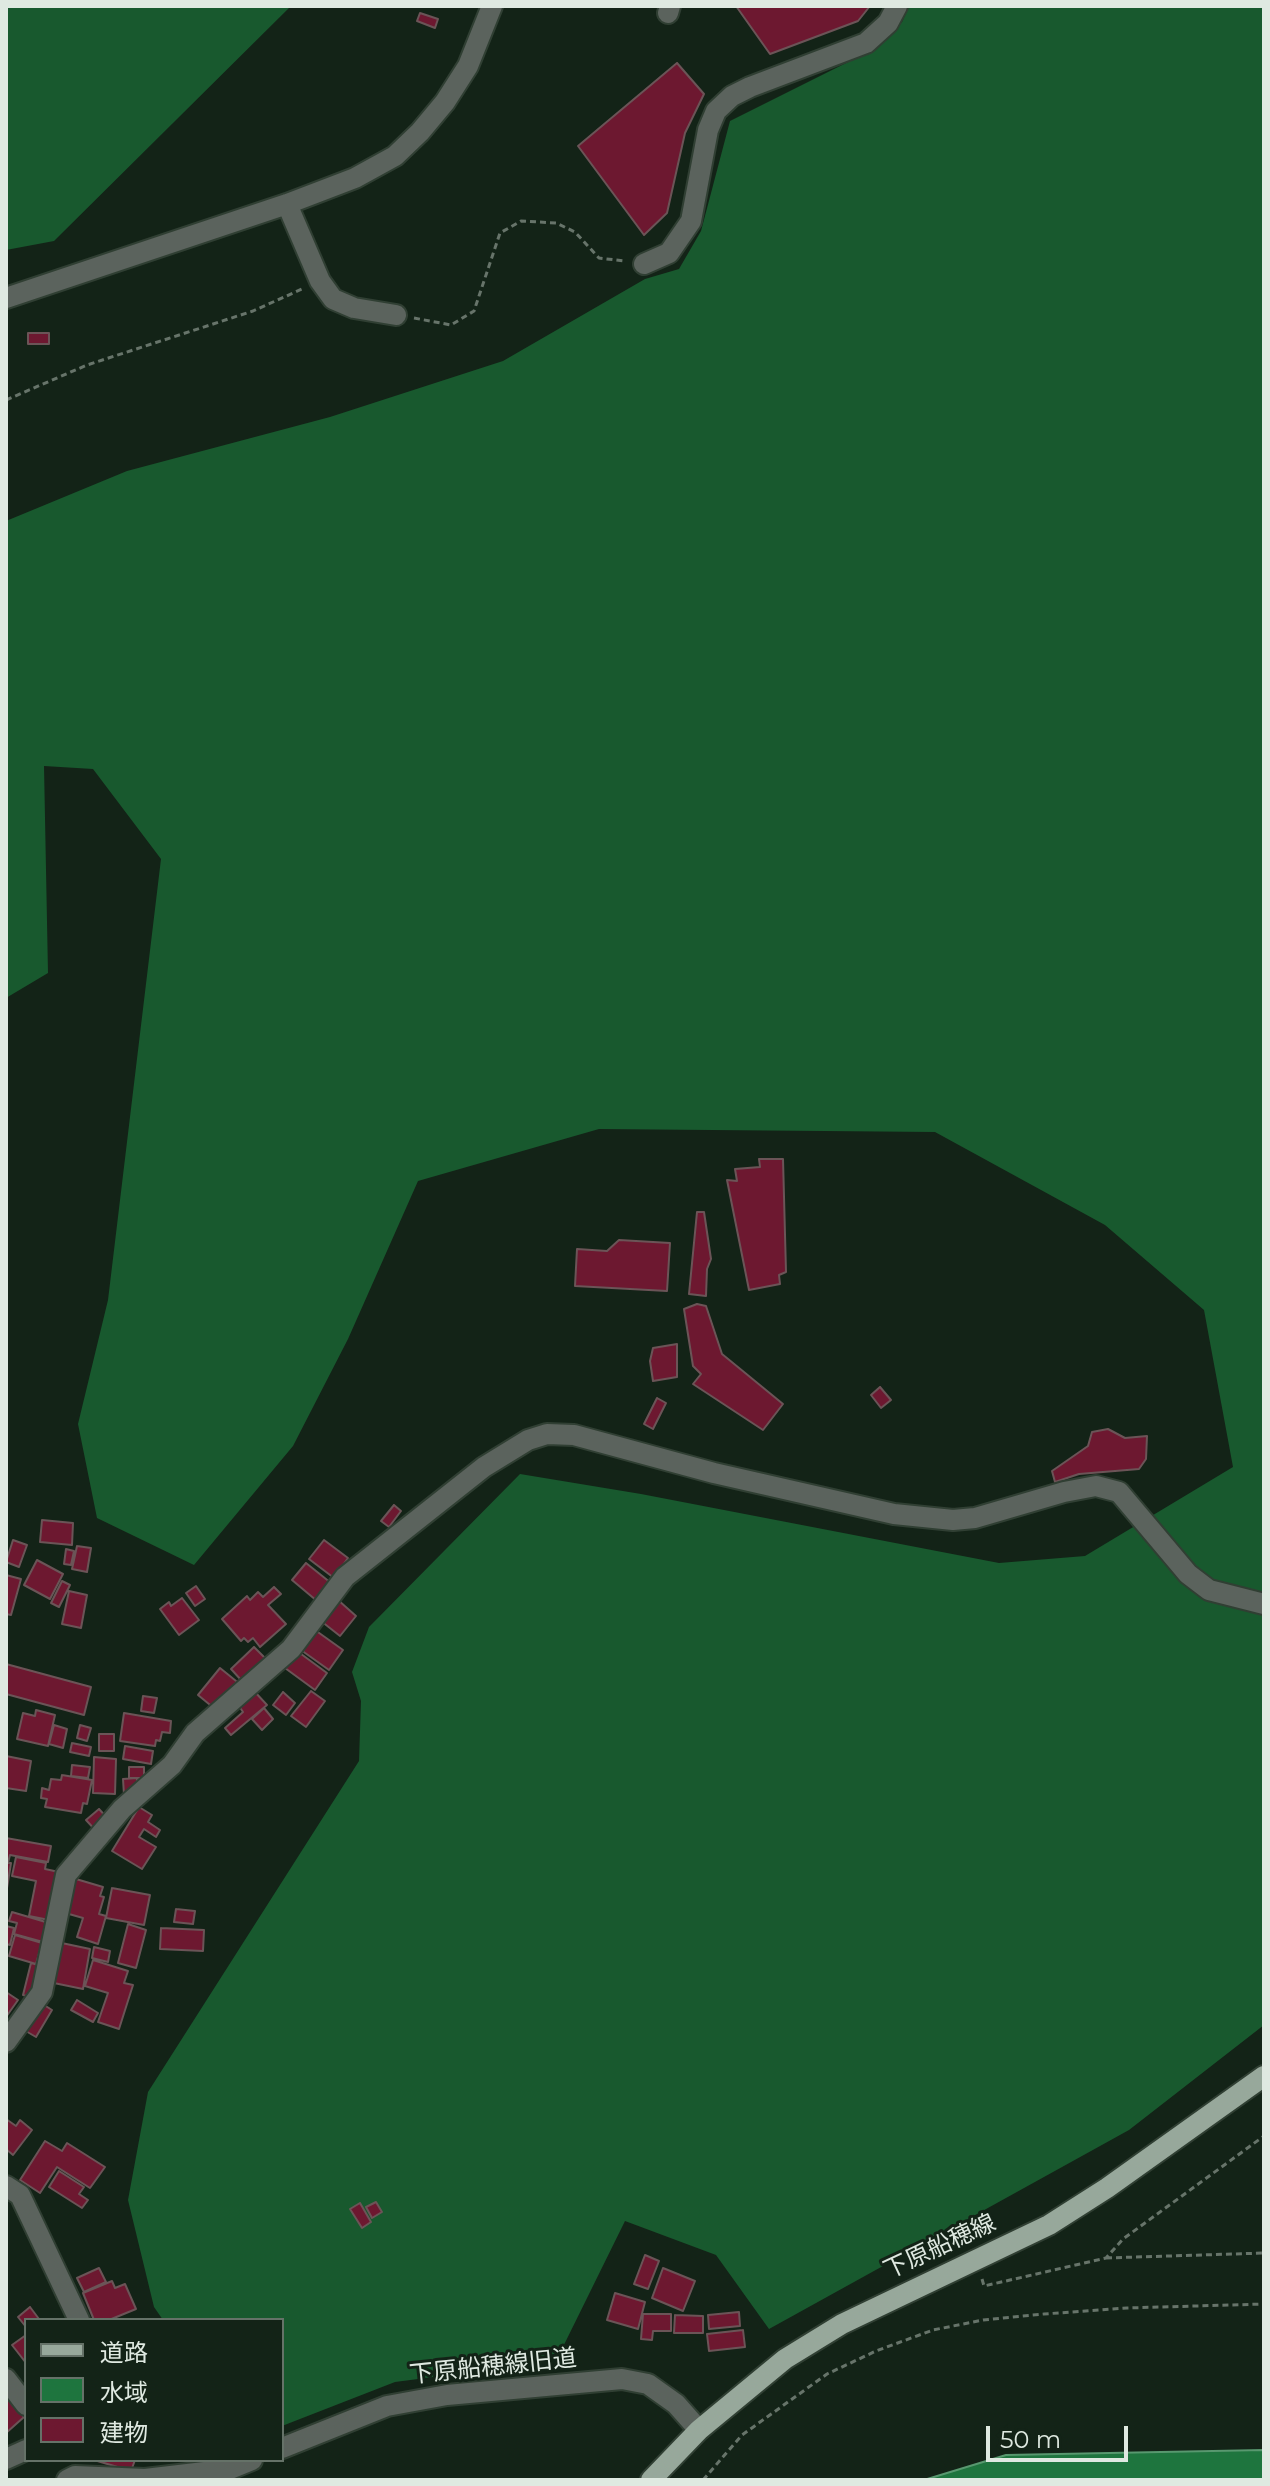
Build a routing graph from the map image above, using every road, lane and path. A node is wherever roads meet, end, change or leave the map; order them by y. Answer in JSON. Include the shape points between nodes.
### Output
{"nodes":[{"id":1,"x":492,"y":6,"type":"edge"},
{"id":2,"x":897,"y":6,"type":"edge"},
{"id":3,"x":287,"y":204,"type":"junction"},
{"id":4,"x":644,"y":264,"type":"joint"},
{"id":5,"x":320,"y":281,"type":"junction"},
{"id":6,"x":6,"y":298,"type":"edge"},
{"id":7,"x":396,"y":315,"type":"joint"},
{"id":8,"x":6,"y":400,"type":"edge"},
{"id":9,"x":1264,"y":1604,"type":"edge"},
{"id":10,"x":6,"y":2042,"type":"edge"},
{"id":11,"x":1264,"y":2076,"type":"edge"},
{"id":12,"x":1264,"y":2136,"type":"edge"},
{"id":13,"x":6,"y":2186,"type":"edge"},
{"id":14,"x":1264,"y":2253,"type":"edge"},
{"id":15,"x":977,"y":2258,"type":"junction"},
{"id":16,"x":1106,"y":2258,"type":"junction"},
{"id":17,"x":1264,"y":2304,"type":"edge"},
{"id":18,"x":78,"y":2318,"type":"edge"},
{"id":19,"x":6,"y":2379,"type":"edge"},
{"id":20,"x":24,"y":2402,"type":"edge"},
{"id":21,"x":699,"y":2430,"type":"junction"},
{"id":22,"x":284,"y":2447,"type":"edge"},
{"id":23,"x":247,"y":2462,"type":"edge"},
{"id":24,"x":74,"y":2472,"type":"edge"},
{"id":25,"x":651,"y":2480,"type":"edge"},
{"id":26,"x":703,"y":2480,"type":"edge"}],
"edges":[{"from":1,"to":3,"type":"street","via":[[468,66],[420,132],[395,156],[355,178]]},
{"from":2,"to":4,"type":"street","via":[[888,23],[866,43],[750,87],[716,111],[691,221],[669,253]]},
{"from":3,"to":5,"type":"street"},
{"from":3,"to":6,"type":"street"},
{"from":4,"to":7,"type":"path","via":[[599,258],[575,232],[556,223],[521,221],[500,233],[474,311],[451,325]]},
{"from":5,"to":7,"type":"street","via":[[333,299]]},
{"from":5,"to":8,"type":"path","via":[[253,311],[87,365]]},
{"from":9,"to":10,"type":"street","via":[[1209,1590],[1188,1574],[1119,1492],[1096,1486],[953,1520],[894,1514],[574,1435],[528,1440],[484,1467],[345,1577],[291,1649],[195,1733],[172,1765],[122,1809],[66,1875],[42,1992]]},
{"from":11,"to":15,"type":"main road","name":"下原船穂線","via":[[1049,2225]]},
{"from":12,"to":16,"type":"path","via":[[1123,2239]]},
{"from":13,"to":18,"type":"street","via":[[20,2195]]},
{"from":14,"to":16,"type":"path"},
{"from":15,"to":16,"type":"path","via":[[984,2286]]},
{"from":15,"to":21,"type":"main road","name":"下原船穂線","via":[[842,2324],[785,2359]]},
{"from":17,"to":26,"type":"path","via":[[1044,2314],[933,2330],[827,2374],[742,2435]]},
{"from":19,"to":20,"type":"street"},
{"from":21,"to":22,"type":"street","name":"下原船穂線旧道","via":[[648,2384],[622,2379],[447,2395],[387,2406]]},
{"from":21,"to":25,"type":"main road","name":"下原船穂線"},
{"from":23,"to":24,"type":"street","via":[[230,2469],[145,2479]]}]}
